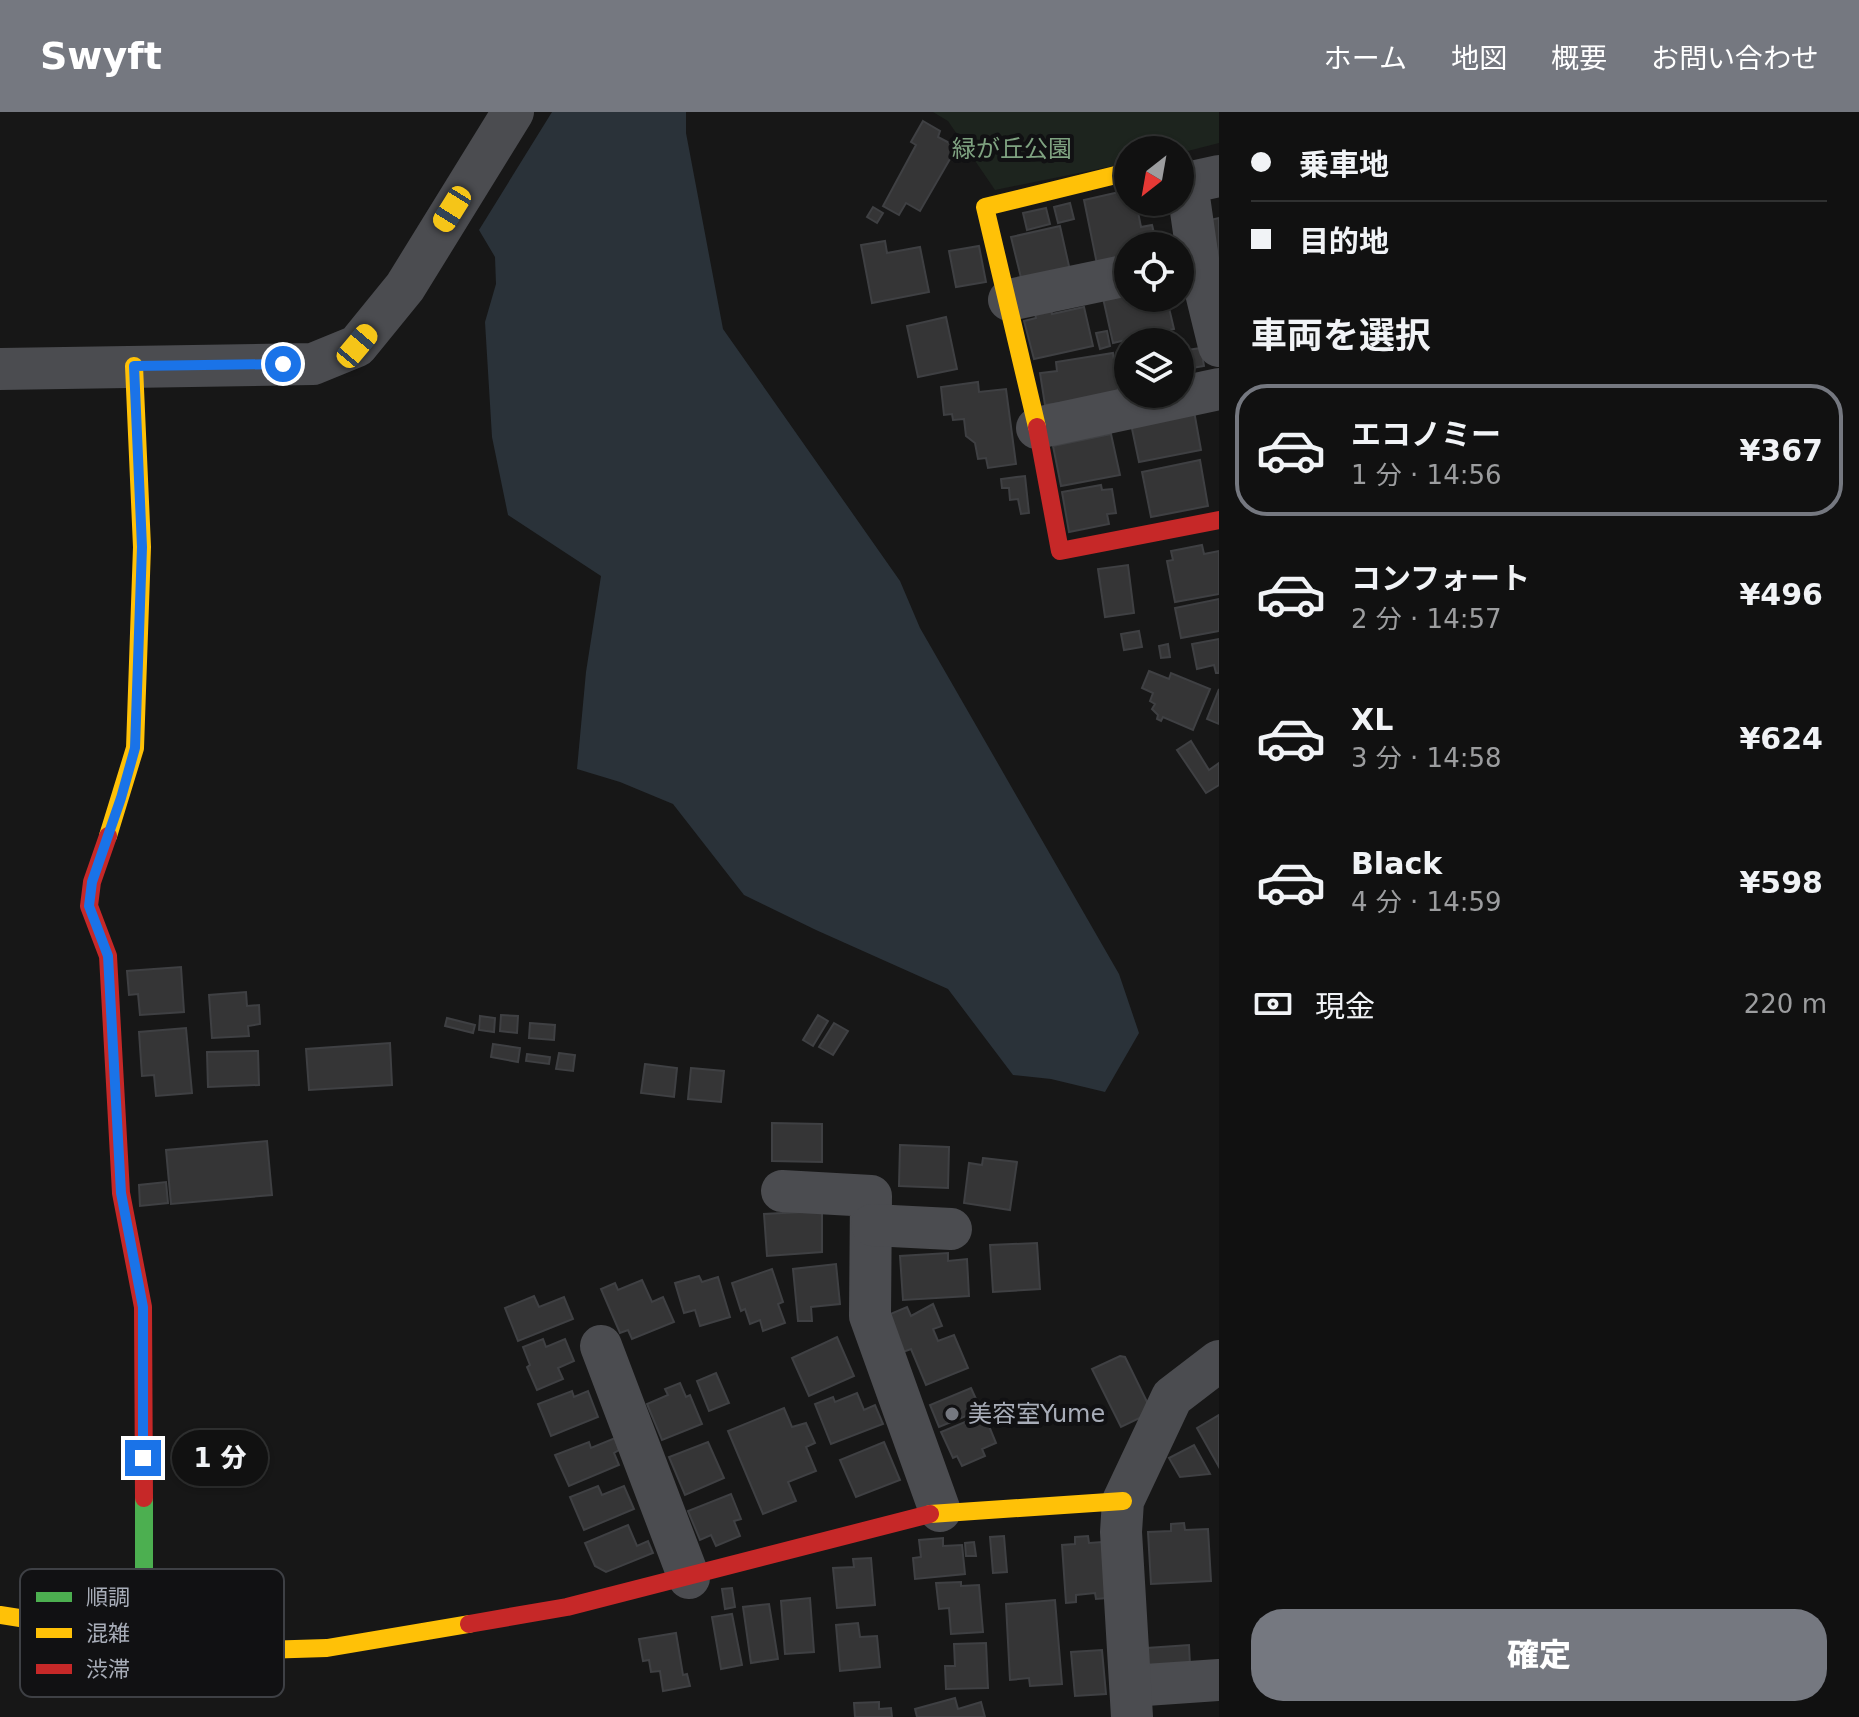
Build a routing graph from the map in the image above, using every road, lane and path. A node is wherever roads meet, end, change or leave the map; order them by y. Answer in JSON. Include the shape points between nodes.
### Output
{"nodes":[{"id":1,"x":513,"y":112,"type":"edge"},
{"id":2,"x":1114,"y":175,"type":"edge"},
{"id":3,"x":1195,"y":177,"type":"edge"},
{"id":4,"x":1191,"y":232,"type":"edge"},
{"id":5,"x":1194,"y":276,"type":"edge"},
{"id":6,"x":1114,"y":278,"type":"edge"},
{"id":7,"x":1009,"y":300,"type":"junction"},
{"id":8,"x":1219,"y":346,"type":"edge"},
{"id":9,"x":134,"y":366,"type":"junction"},
{"id":10,"x":0,"y":369,"type":"edge"},
{"id":11,"x":1219,"y":389,"type":"edge"},
{"id":12,"x":1037,"y":428,"type":"junction"},
{"id":13,"x":1219,"y":520,"type":"edge"},
{"id":14,"x":782,"y":1191,"type":"dead end"},
{"id":15,"x":872,"y":1225,"type":"junction"},
{"id":16,"x":951,"y":1229,"type":"dead end"},
{"id":17,"x":601,"y":1346,"type":"dead end"},
{"id":18,"x":1219,"y":1361,"type":"edge"},
{"id":19,"x":1123,"y":1501,"type":"junction"},
{"id":20,"x":940,"y":1511,"type":"junction"},
{"id":21,"x":144,"y":1569,"type":"edge"},
{"id":22,"x":689,"y":1578,"type":"junction"},
{"id":23,"x":0,"y":1615,"type":"edge"},
{"id":24,"x":20,"y":1618,"type":"edge"},
{"id":25,"x":284,"y":1649,"type":"edge"},
{"id":26,"x":1219,"y":1680,"type":"edge"},
{"id":27,"x":1131,"y":1702,"type":"edge"}],
"edges":[{"from":1,"to":9,"type":"street","via":[[405,287],[357,346],[313,364]]},
{"from":2,"to":7,"type":"street","via":[[985,207]]},
{"from":3,"to":4,"type":"street"},
{"from":5,"to":8,"type":"street"},
{"from":6,"to":7,"type":"street"},
{"from":7,"to":12,"type":"street"},
{"from":9,"to":10,"type":"street"},
{"from":9,"to":21,"type":"street","via":[[142,547],[135,748],[89,906],[108,956],[121,1193],[143,1307]]},
{"from":11,"to":12,"type":"street"},
{"from":12,"to":13,"type":"street","via":[[1060,551]]},
{"from":14,"to":15,"type":"street","via":[[871,1196]]},
{"from":15,"to":16,"type":"street"},
{"from":15,"to":20,"type":"street","via":[[870,1316]]},
{"from":17,"to":22,"type":"street"},
{"from":18,"to":19,"type":"street","via":[[1172,1397]]},
{"from":19,"to":20,"type":"street"},
{"from":19,"to":27,"type":"street"},
{"from":20,"to":22,"type":"street"},
{"from":22,"to":25,"type":"street","via":[[567,1607],[327,1648]]},
{"from":23,"to":24,"type":"street"},
{"from":26,"to":27,"type":"street"}]}
